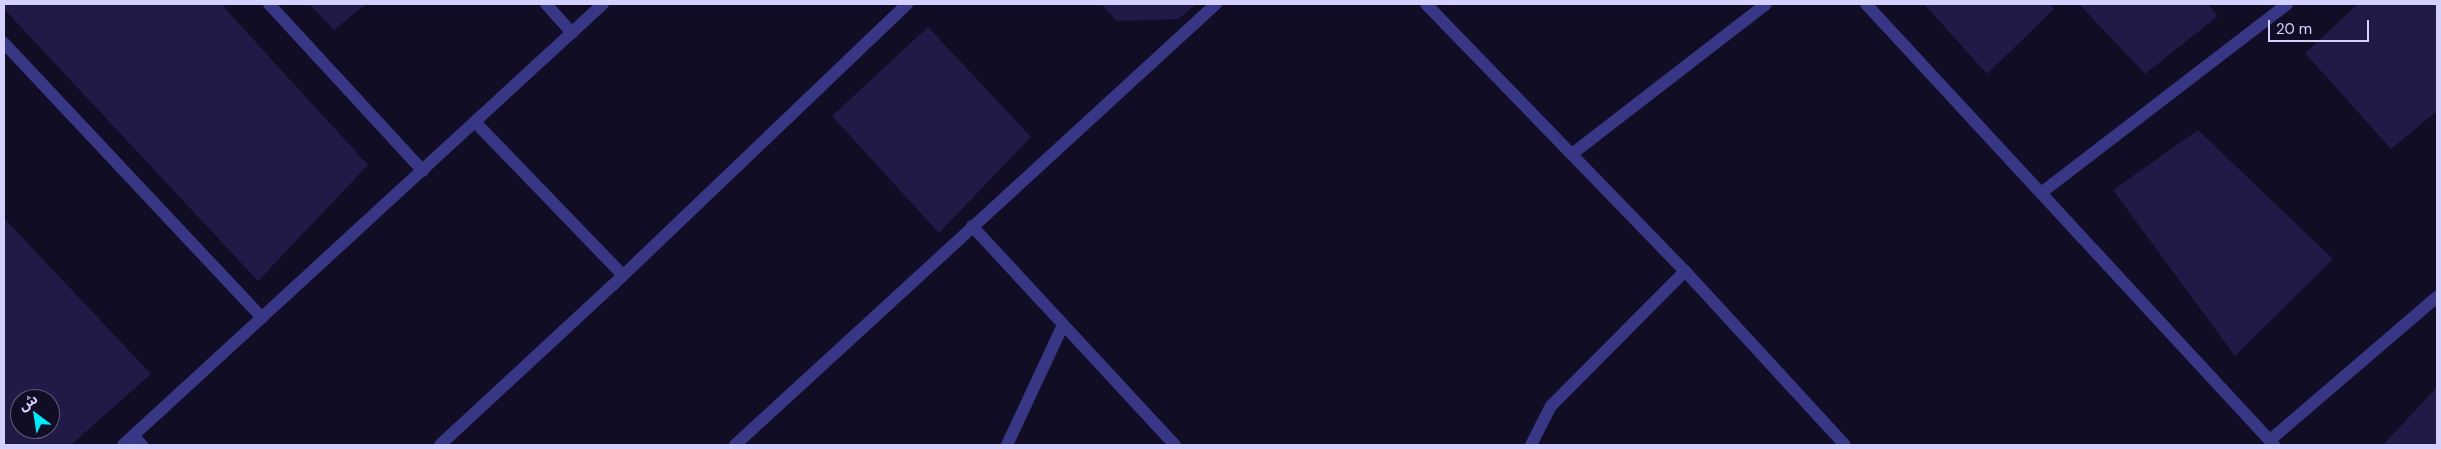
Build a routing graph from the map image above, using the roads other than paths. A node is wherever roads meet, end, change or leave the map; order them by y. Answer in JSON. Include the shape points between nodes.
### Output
{"nodes":[{"id":1,"x":268,"y":4,"type":"edge"},
{"id":2,"x":546,"y":4,"type":"edge"},
{"id":3,"x":603,"y":4,"type":"edge"},
{"id":4,"x":907,"y":4,"type":"edge"},
{"id":5,"x":1216,"y":4,"type":"edge"},
{"id":6,"x":1426,"y":4,"type":"edge"},
{"id":7,"x":1766,"y":4,"type":"edge"},
{"id":8,"x":1866,"y":4,"type":"edge"},
{"id":9,"x":2287,"y":4,"type":"edge"},
{"id":10,"x":572,"y":33,"type":"junction"},
{"id":11,"x":4,"y":43,"type":"edge"},
{"id":12,"x":475,"y":122,"type":"junction"},
{"id":13,"x":1572,"y":154,"type":"junction"},
{"id":14,"x":423,"y":171,"type":"junction"},
{"id":15,"x":2041,"y":193,"type":"junction"},
{"id":16,"x":972,"y":226,"type":"junction"},
{"id":17,"x":1685,"y":271,"type":"junction"},
{"id":18,"x":623,"y":275,"type":"junction"},
{"id":19,"x":2437,"y":297,"type":"edge"},
{"id":20,"x":262,"y":318,"type":"junction"},
{"id":21,"x":1063,"y":324,"type":"junction"},
{"id":22,"x":138,"y":441,"type":"edge"},
{"id":23,"x":2272,"y":443,"type":"edge"},
{"id":24,"x":123,"y":445,"type":"edge"},
{"id":25,"x":440,"y":445,"type":"edge"},
{"id":26,"x":735,"y":445,"type":"edge"},
{"id":27,"x":1007,"y":445,"type":"edge"},
{"id":28,"x":1175,"y":445,"type":"edge"},
{"id":29,"x":1531,"y":445,"type":"edge"},
{"id":30,"x":1845,"y":445,"type":"edge"}],
"edges":[{"from":1,"to":14,"type":"street"},
{"from":2,"to":10,"type":"street"},
{"from":3,"to":10,"type":"street"},
{"from":4,"to":18,"type":"street"},
{"from":5,"to":16,"type":"street"},
{"from":6,"to":13,"type":"street"},
{"from":7,"to":13,"type":"street"},
{"from":8,"to":15,"type":"street"},
{"from":9,"to":15,"type":"street"},
{"from":10,"to":12,"type":"street"},
{"from":11,"to":20,"type":"street"},
{"from":12,"to":14,"type":"street"},
{"from":12,"to":18,"type":"street"},
{"from":13,"to":17,"type":"street"},
{"from":14,"to":20,"type":"street"},
{"from":15,"to":23,"type":"street"},
{"from":16,"to":21,"type":"street"},
{"from":16,"to":26,"type":"street"},
{"from":17,"to":29,"type":"street","via":[[1551,406]]},
{"from":17,"to":30,"type":"street"},
{"from":18,"to":25,"type":"street"},
{"from":19,"to":23,"type":"street"},
{"from":20,"to":22,"type":"street"},
{"from":21,"to":27,"type":"street"},
{"from":21,"to":28,"type":"street"},
{"from":22,"to":24,"type":"street"}]}
